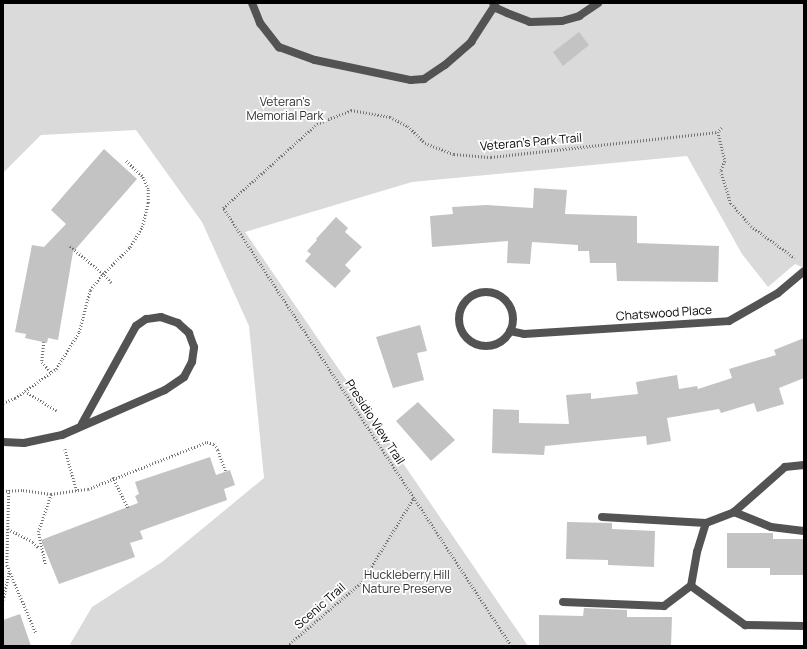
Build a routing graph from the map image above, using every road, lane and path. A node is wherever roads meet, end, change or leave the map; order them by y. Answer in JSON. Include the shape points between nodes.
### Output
{"nodes":[{"id":1,"x":252,"y":3,"type":"edge"},
{"id":2,"x":598,"y":3,"type":"edge"},
{"id":3,"x":494,"y":4,"type":"edge"},
{"id":4,"x":722,"y":128,"type":"dead end"},
{"id":5,"x":718,"y":132,"type":"junction"},
{"id":6,"x":126,"y":161,"type":"dead end"},
{"id":7,"x":223,"y":208,"type":"joint"},
{"id":8,"x":68,"y":245,"type":"dead end"},
{"id":9,"x":795,"y":258,"type":"dead end"},
{"id":10,"x":804,"y":271,"type":"edge"},
{"id":11,"x":103,"y":274,"type":"junction"},
{"id":12,"x":111,"y":284,"type":"dead end"},
{"id":13,"x":510,"y":331,"type":"junction"},
{"id":14,"x":44,"y":342,"type":"dead end"},
{"id":15,"x":52,"y":373,"type":"junction"},
{"id":16,"x":25,"y":391,"type":"junction"},
{"id":17,"x":3,"y":403,"type":"edge"},
{"id":18,"x":57,"y":411,"type":"dead end"},
{"id":19,"x":82,"y":424,"type":"junction"},
{"id":20,"x":3,"y":442,"type":"edge"},
{"id":21,"x":66,"y":457,"type":"dead end"},
{"id":22,"x":804,"y":464,"type":"edge"},
{"id":23,"x":226,"y":472,"type":"dead end"},
{"id":24,"x":114,"y":477,"type":"junction"},
{"id":25,"x":9,"y":490,"type":"junction"},
{"id":26,"x":3,"y":491,"type":"edge"},
{"id":27,"x":77,"y":491,"type":"junction"},
{"id":28,"x":51,"y":494,"type":"junction"},
{"id":29,"x":414,"y":497,"type":"junction"},
{"id":30,"x":128,"y":508,"type":"dead end"},
{"id":31,"x":734,"y":512,"type":"junction"},
{"id":32,"x":602,"y":517,"type":"dead end"},
{"id":33,"x":706,"y":523,"type":"junction"},
{"id":34,"x":8,"y":529,"type":"junction"},
{"id":35,"x":804,"y":531,"type":"edge"},
{"id":36,"x":41,"y":550,"type":"junction"},
{"id":37,"x":45,"y":564,"type":"dead end"},
{"id":38,"x":10,"y":571,"type":"junction"},
{"id":39,"x":691,"y":586,"type":"junction"},
{"id":40,"x":3,"y":600,"type":"edge"},
{"id":41,"x":563,"y":602,"type":"dead end"},
{"id":42,"x":804,"y":626,"type":"edge"},
{"id":43,"x":36,"y":633,"type":"dead end"},
{"id":44,"x":287,"y":646,"type":"edge"},
{"id":45,"x":511,"y":646,"type":"edge"}],
"edges":[{"from":1,"to":3,"type":"street","via":[[260,23],[279,47],[315,60],[411,80],[424,79],[471,42]]},
{"from":2,"to":3,"type":"street","via":[[579,16],[562,21],[530,22],[507,14]]},
{"from":4,"to":5,"type":"path"},
{"from":5,"to":7,"type":"path","name":"Veteran's Park Trail","via":[[491,157],[454,154],[425,143],[408,126],[390,117],[351,110],[317,124]]},
{"from":5,"to":9,"type":"path","via":[[724,161],[721,171],[731,203],[751,226]]},
{"from":6,"to":11,"type":"path","via":[[142,176],[148,189],[148,203],[142,227],[130,247]]},
{"from":7,"to":29,"type":"path","name":"Presidio View Trail"},
{"from":8,"to":11,"type":"path"},
{"from":10,"to":13,"type":"street","name":"Chatswood Place","via":[[778,293],[729,321],[524,334]]},
{"from":11,"to":12,"type":"path"},
{"from":11,"to":15,"type":"path","via":[[90,290],[79,332]]},
{"from":13,"to":13,"type":"street","via":[[512,309],[506,300],[496,294],[486,292],[475,295],[461,310],[462,329],[474,343],[494,345],[504,340]]},
{"from":14,"to":15,"type":"path","via":[[42,362]]},
{"from":15,"to":16,"type":"path"},
{"from":16,"to":17,"type":"path"},
{"from":16,"to":18,"type":"path"},
{"from":19,"to":19,"type":"street","via":[[136,326],[146,319],[161,317],[178,323],[189,333],[194,347],[192,362],[184,377],[165,390]]},
{"from":19,"to":20,"type":"street","via":[[62,435],[36,441]]},
{"from":21,"to":27,"type":"path"},
{"from":22,"to":31,"type":"street","via":[[785,467]]},
{"from":23,"to":24,"type":"path","via":[[218,450],[214,444],[207,442]]},
{"from":24,"to":27,"type":"path"},
{"from":24,"to":30,"type":"path"},
{"from":25,"to":26,"type":"path"},
{"from":25,"to":28,"type":"path"},
{"from":25,"to":34,"type":"path"},
{"from":27,"to":28,"type":"path"},
{"from":28,"to":36,"type":"path","via":[[38,532]]},
{"from":29,"to":44,"type":"path","name":"Scenic Trail","via":[[362,582]]},
{"from":29,"to":45,"type":"path","name":"Presidio View Trail"},
{"from":31,"to":33,"type":"street"},
{"from":31,"to":35,"type":"street","via":[[771,527]]},
{"from":32,"to":33,"type":"street"},
{"from":33,"to":39,"type":"street","via":[[696,552]]},
{"from":34,"to":36,"type":"path","via":[[33,542]]},
{"from":34,"to":38,"type":"path"},
{"from":36,"to":37,"type":"path"},
{"from":38,"to":40,"type":"path"},
{"from":38,"to":43,"type":"path"},
{"from":39,"to":41,"type":"street","via":[[664,606]]},
{"from":39,"to":42,"type":"street","via":[[745,625]]}]}
